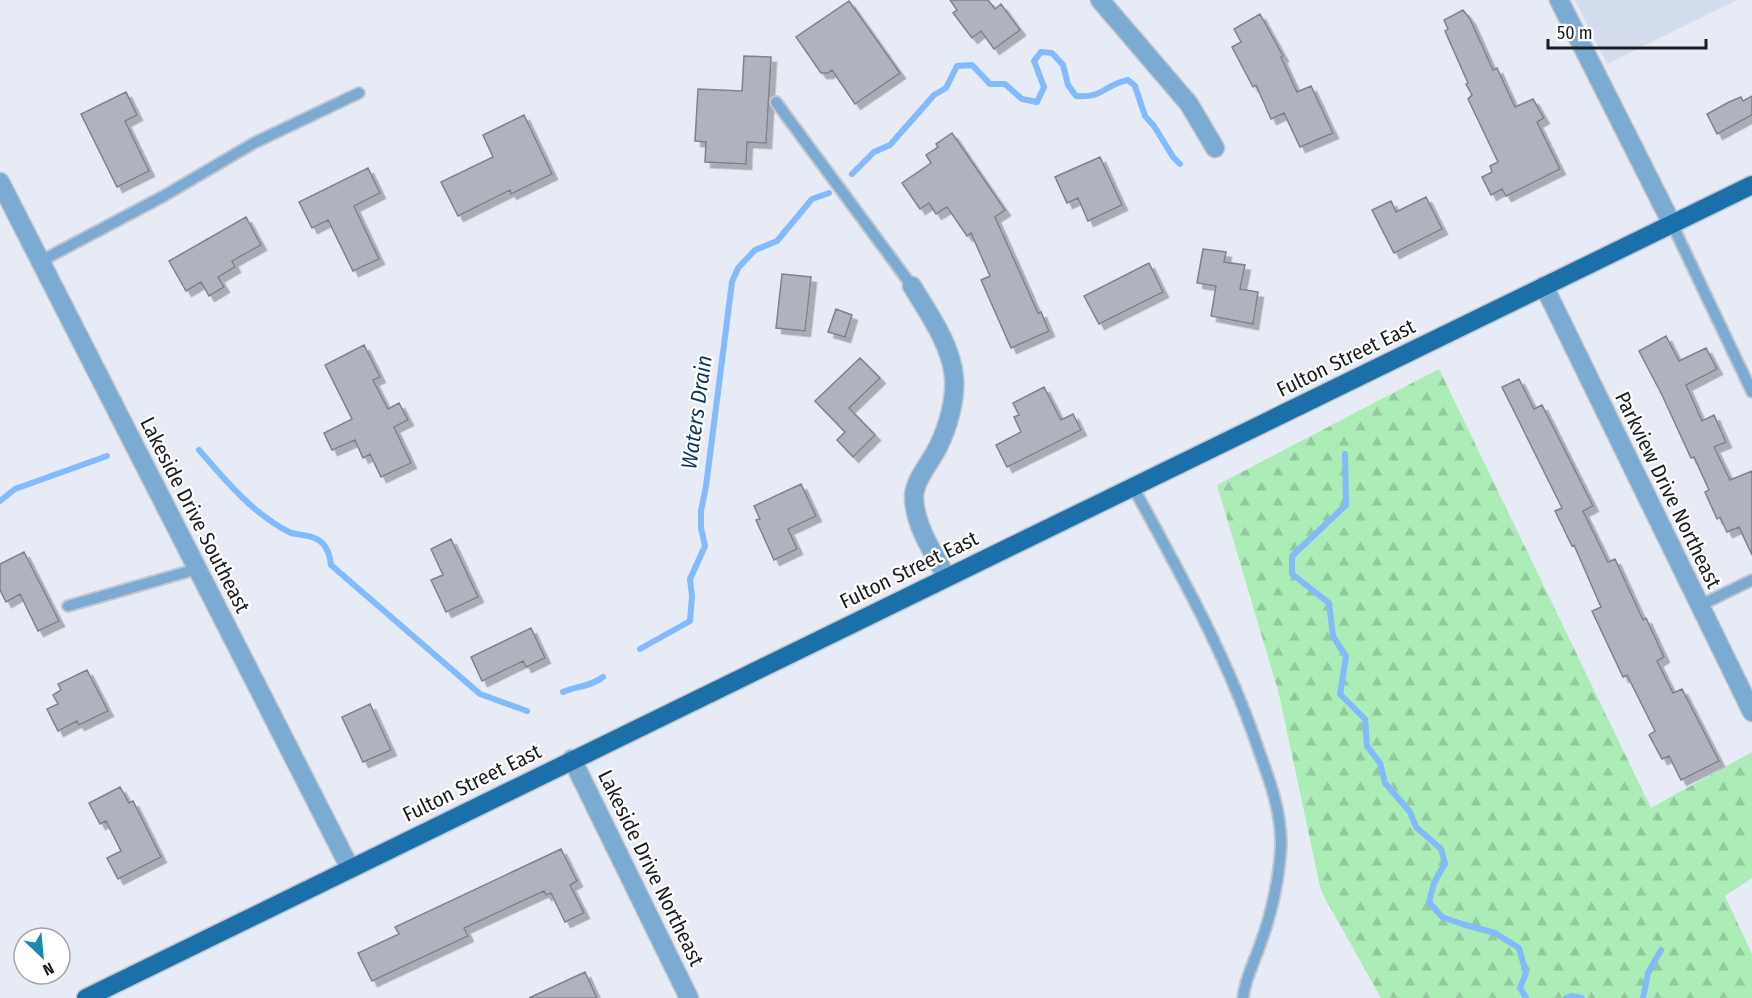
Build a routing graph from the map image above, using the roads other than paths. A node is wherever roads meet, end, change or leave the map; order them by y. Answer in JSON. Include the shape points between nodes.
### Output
{"nodes":[{"id":1,"x":1100,"y":0,"type":"edge"},
{"id":2,"x":1559,"y":0,"type":"edge"},
{"id":3,"x":359,"y":93,"type":"dead end"},
{"id":4,"x":776,"y":102,"type":"dead end"},
{"id":5,"x":1215,"y":148,"type":"dead end"},
{"id":6,"x":0,"y":182,"type":"edge"},
{"id":7,"x":1752,"y":185,"type":"edge"},
{"id":8,"x":1672,"y":224,"type":"junction"},
{"id":9,"x":41,"y":261,"type":"junction"},
{"id":10,"x":912,"y":286,"type":"joint"},
{"id":11,"x":1544,"y":286,"type":"junction"},
{"id":12,"x":1752,"y":392,"type":"edge"},
{"id":13,"x":1133,"y":488,"type":"junction"},
{"id":14,"x":197,"y":569,"type":"junction"},
{"id":15,"x":946,"y":576,"type":"junction"},
{"id":16,"x":1752,"y":580,"type":"edge"},
{"id":17,"x":68,"y":606,"type":"dead end"},
{"id":18,"x":1700,"y":606,"type":"junction"},
{"id":19,"x":1752,"y":712,"type":"edge"},
{"id":20,"x":572,"y":759,"type":"junction"},
{"id":21,"x":350,"y":868,"type":"junction"},
{"id":22,"x":86,"y":998,"type":"edge"},
{"id":23,"x":689,"y":998,"type":"edge"},
{"id":24,"x":1243,"y":998,"type":"edge"}],
"edges":[{"from":1,"to":5,"type":"street","via":[[1189,104]]},
{"from":2,"to":8,"type":"street"},
{"from":3,"to":9,"type":"lane","via":[[254,143]]},
{"from":4,"to":10,"type":"lane"},
{"from":6,"to":9,"type":"street","name":"Lakeside Drive Southeast"},
{"from":7,"to":8,"type":"main road","name":"Fulton Street East"},
{"from":8,"to":11,"type":"main road","name":"Fulton Street East"},
{"from":8,"to":12,"type":"lane"},
{"from":9,"to":14,"type":"street","name":"Lakeside Drive Southeast"},
{"from":10,"to":15,"type":"street","via":[[947,348],[954,377],[950,413],[939,446],[914,495],[924,534]]},
{"from":11,"to":13,"type":"main road","name":"Fulton Street East"},
{"from":11,"to":18,"type":"street","name":"Parkview Drive Northeast"},
{"from":13,"to":15,"type":"main road","name":"Fulton Street East"},
{"from":13,"to":24,"type":"lane","via":[[1216,645],[1277,802],[1281,844],[1274,895]]},
{"from":14,"to":17,"type":"lane"},
{"from":14,"to":21,"type":"street","name":"Lakeside Drive Southeast"},
{"from":15,"to":20,"type":"main road","name":"Fulton Street East"},
{"from":16,"to":18,"type":"lane"},
{"from":18,"to":19,"type":"street","name":"Parkview Drive Northeast"},
{"from":20,"to":21,"type":"main road","name":"Fulton Street East"},
{"from":20,"to":23,"type":"street","name":"Lakeside Drive Northeast"},
{"from":21,"to":22,"type":"main road","name":"Fulton Street East"}]}
